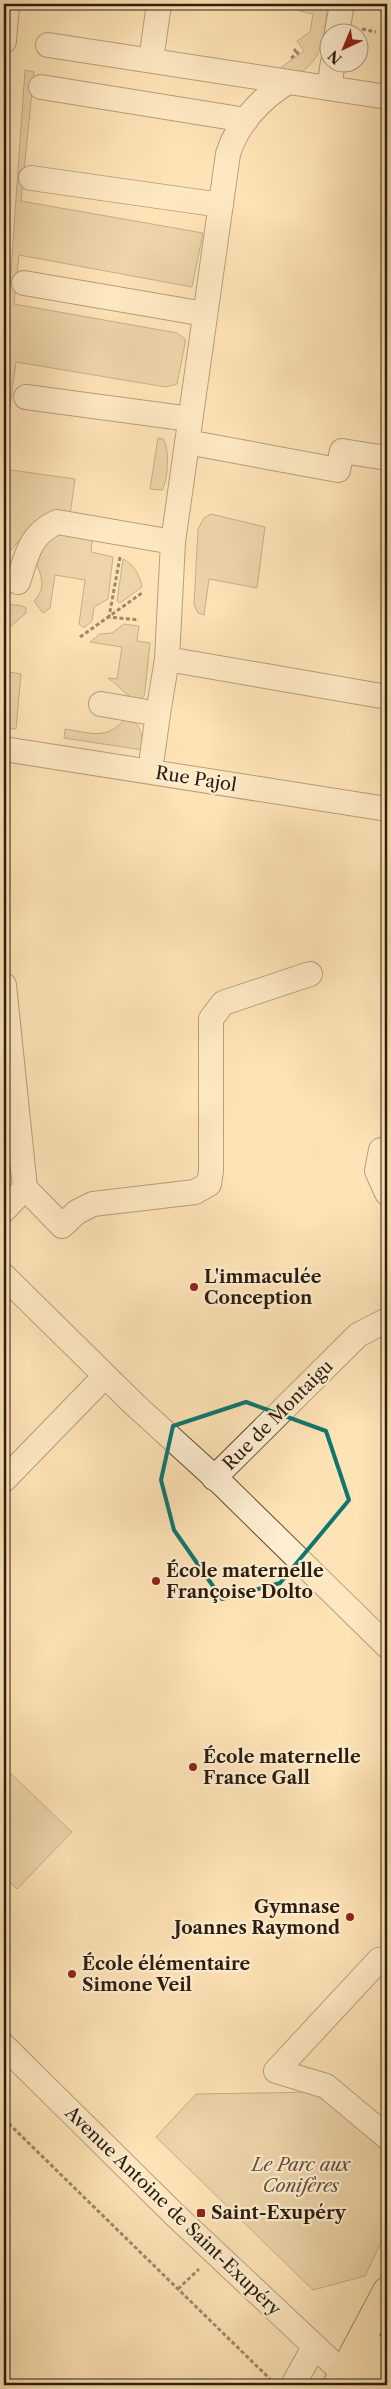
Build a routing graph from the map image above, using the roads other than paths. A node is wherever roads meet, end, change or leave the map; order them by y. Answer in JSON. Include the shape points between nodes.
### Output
{"nodes":[{"id":1,"x":7,"y":4,"type":"edge"},
{"id":2,"x":159,"y":4,"type":"edge"},
{"id":3,"x":342,"y":4,"type":"edge"},
{"id":4,"x":346,"y":22,"type":"edge"},
{"id":5,"x":4,"y":41,"type":"edge"},
{"id":6,"x":48,"y":45,"type":"dead end"},
{"id":7,"x":151,"y":60,"type":"junction"},
{"id":8,"x":331,"y":72,"type":"edge"},
{"id":9,"x":288,"y":82,"type":"junction"},
{"id":10,"x":41,"y":88,"type":"dead end"},
{"id":11,"x":329,"y":88,"type":"junction"},
{"id":12,"x":387,"y":97,"type":"edge"},
{"id":13,"x":246,"y":120,"type":"junction"},
{"id":14,"x":31,"y":178,"type":"dead end"},
{"id":15,"x":221,"y":205,"type":"junction"},
{"id":16,"x":24,"y":283,"type":"dead end"},
{"id":17,"x":205,"y":314,"type":"junction"},
{"id":18,"x":26,"y":398,"type":"dead end"},
{"id":19,"x":189,"y":430,"type":"junction"},
{"id":20,"x":387,"y":458,"type":"edge"},
{"id":21,"x":173,"y":542,"type":"junction"},
{"id":22,"x":18,"y":582,"type":"dead end"},
{"id":23,"x":167,"y":659,"type":"junction"},
{"id":24,"x":387,"y":696,"type":"edge"},
{"id":25,"x":101,"y":704,"type":"dead end"},
{"id":26,"x":158,"y":714,"type":"junction"},
{"id":27,"x":4,"y":749,"type":"edge"},
{"id":28,"x":152,"y":757,"type":"dead end"},
{"id":29,"x":387,"y":808,"type":"edge"},
{"id":30,"x":310,"y":974,"type":"dead end"},
{"id":31,"x":4,"y":986,"type":"edge"},
{"id":32,"x":381,"y":1150,"type":"dead end"},
{"id":33,"x":25,"y":1188,"type":"junction"},
{"id":34,"x":387,"y":1193,"type":"edge"},
{"id":35,"x":4,"y":1210,"type":"edge"},
{"id":36,"x":4,"y":1276,"type":"edge"},
{"id":37,"x":387,"y":1320,"type":"edge"},
{"id":38,"x":105,"y":1376,"type":"junction"},
{"id":39,"x":214,"y":1478,"type":"junction"},
{"id":40,"x":4,"y":1480,"type":"edge"},
{"id":41,"x":387,"y":1646,"type":"edge"},
{"id":42,"x":387,"y":1958,"type":"edge"},
{"id":43,"x":4,"y":2046,"type":"edge"},
{"id":44,"x":387,"y":2137,"type":"edge"},
{"id":45,"x":387,"y":2291,"type":"edge"},
{"id":46,"x":314,"y":2347,"type":"junction"},
{"id":47,"x":387,"y":2348,"type":"edge"},
{"id":48,"x":344,"y":2382,"type":"edge"},
{"id":49,"x":294,"y":2385,"type":"edge"},
{"id":50,"x":368,"y":2385,"type":"edge"}],
"edges":[{"from":1,"to":5,"type":"street"},
{"from":2,"to":7,"type":"street"},
{"from":3,"to":4,"type":"street"},
{"from":6,"to":7,"type":"street"},
{"from":7,"to":9,"type":"street"},
{"from":8,"to":11,"type":"street"},
{"from":9,"to":11,"type":"street"},
{"from":9,"to":13,"type":"street","via":[[265,98]]},
{"from":10,"to":13,"type":"street"},
{"from":11,"to":12,"type":"street"},
{"from":13,"to":15,"type":"street","via":[[228,154]]},
{"from":14,"to":15,"type":"street"},
{"from":15,"to":17,"type":"street"},
{"from":16,"to":17,"type":"street"},
{"from":17,"to":19,"type":"street"},
{"from":18,"to":19,"type":"street"},
{"from":19,"to":20,"type":"street","via":[[338,470],[342,451]]},
{"from":19,"to":21,"type":"street"},
{"from":21,"to":22,"type":"street","via":[[57,522],[43,528],[35,537]]},
{"from":21,"to":23,"type":"street"},
{"from":23,"to":24,"type":"street"},
{"from":23,"to":26,"type":"street"},
{"from":25,"to":26,"type":"street"},
{"from":26,"to":28,"type":"street"},
{"from":27,"to":29,"type":"street","name":"Rue Pajol"},
{"from":30,"to":33,"type":"street","via":[[224,1003],[211,1019],[209,1184],[195,1192],[93,1204],[77,1212],[62,1226]]},
{"from":31,"to":33,"type":"street"},
{"from":32,"to":34,"type":"street","via":[[377,1171]]},
{"from":33,"to":35,"type":"street"},
{"from":36,"to":38,"type":"street","name":"Rue de Montaigu"},
{"from":37,"to":39,"type":"street","name":"Rue de Montaigu","via":[[358,1335]]},
{"from":38,"to":39,"type":"street","name":"Rue de Montaigu"},
{"from":38,"to":40,"type":"street"},
{"from":39,"to":41,"type":"street"},
{"from":42,"to":44,"type":"street","via":[[379,1960],[276,2071],[326,2086]]},
{"from":43,"to":46,"type":"street","name":"Avenue Antoine de Saint-Exupéry"},
{"from":45,"to":48,"type":"main road"},
{"from":46,"to":48,"type":"street","name":"Avenue Antoine de Saint-Exupéry"},
{"from":46,"to":49,"type":"street"},
{"from":47,"to":50,"type":"main road"}]}
